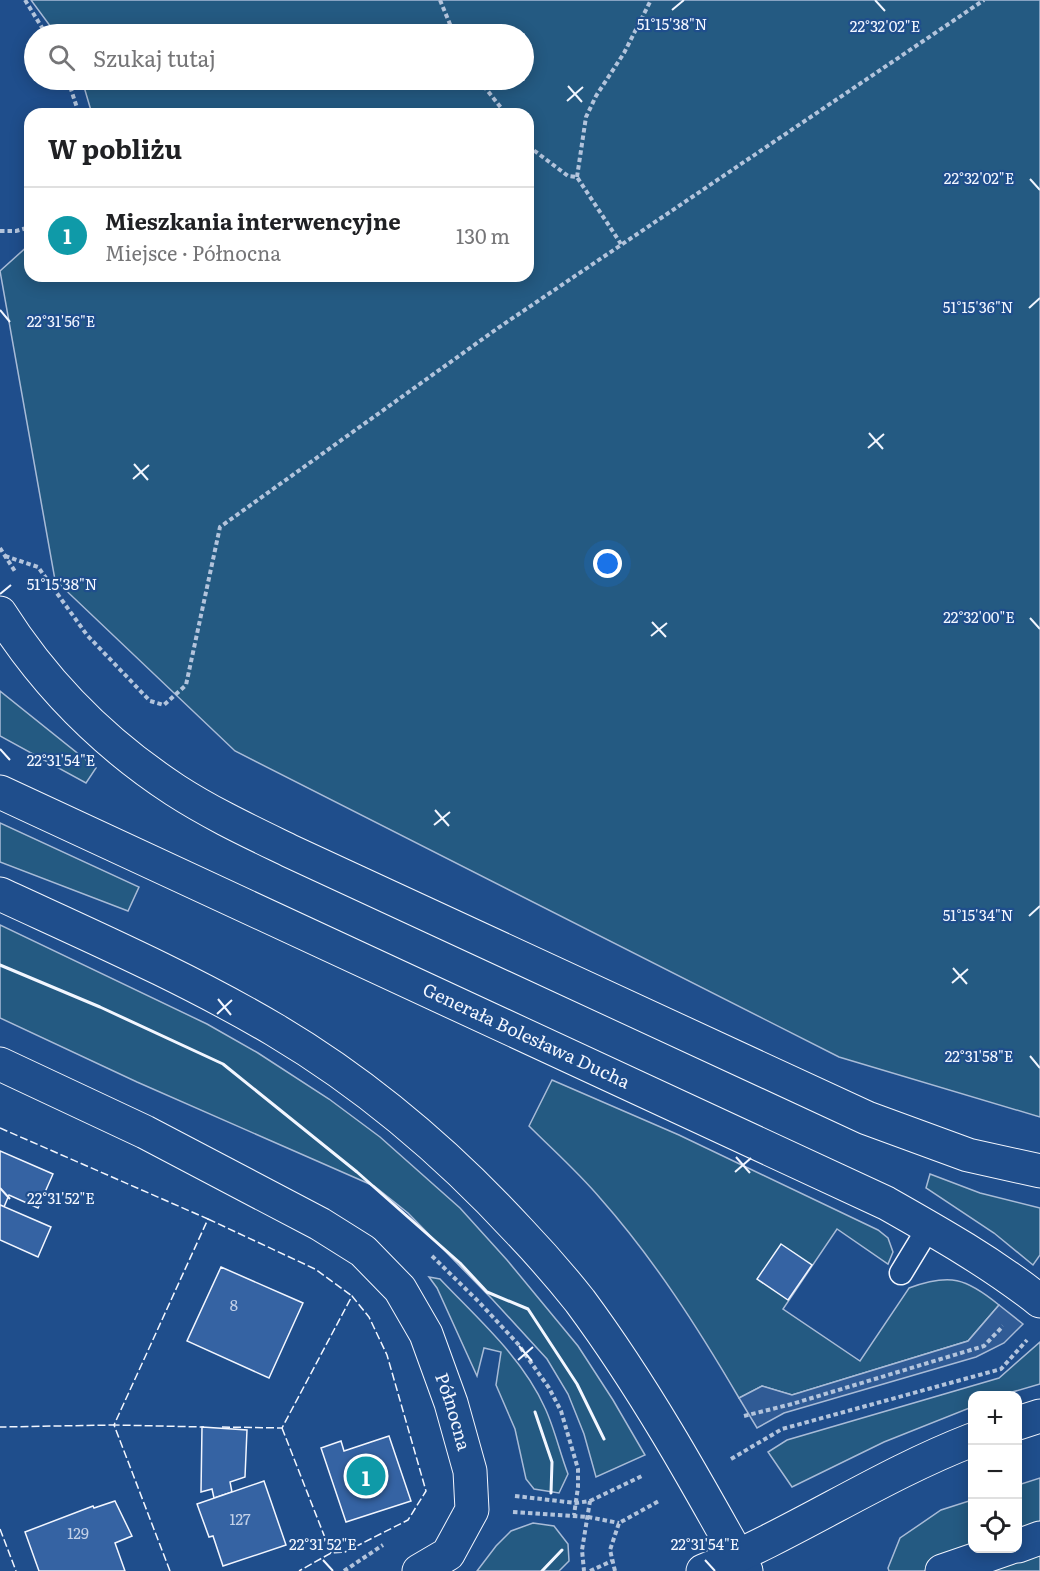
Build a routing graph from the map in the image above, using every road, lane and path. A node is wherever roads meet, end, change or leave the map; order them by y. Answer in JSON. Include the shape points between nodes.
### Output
{"nodes":[{"id":1,"x":25,"y":0,"type":"edge"},
{"id":2,"x":440,"y":0,"type":"edge"},
{"id":3,"x":651,"y":0,"type":"edge"},
{"id":4,"x":984,"y":0,"type":"edge"},
{"id":5,"x":40,"y":24,"type":"edge"},
{"id":6,"x":450,"y":24,"type":"edge"},
{"id":7,"x":71,"y":90,"type":"edge"},
{"id":8,"x":487,"y":90,"type":"edge"},
{"id":9,"x":77,"y":108,"type":"edge"},
{"id":10,"x":501,"y":108,"type":"edge"},
{"id":11,"x":534,"y":150,"type":"edge"},
{"id":12,"x":577,"y":177,"type":"junction"},
{"id":13,"x":24,"y":229,"type":"edge"},
{"id":14,"x":0,"y":231,"type":"edge"},
{"id":15,"x":621,"y":244,"type":"junction"},
{"id":16,"x":0,"y":548,"type":"edge"},
{"id":17,"x":5,"y":556,"type":"junction"},
{"id":18,"x":18,"y":575,"type":"dead end"},
{"id":19,"x":0,"y":613,"type":"edge"},
{"id":20,"x":0,"y":792,"type":"edge"},
{"id":21,"x":0,"y":894,"type":"edge"},
{"id":22,"x":0,"y":1064,"type":"edge"},
{"id":23,"x":1040,"y":1171,"type":"edge"},
{"id":24,"x":928,"y":1227,"type":"junction"},
{"id":25,"x":901,"y":1273,"type":"dead end"},
{"id":26,"x":1040,"y":1301,"type":"edge"},
{"id":27,"x":1005,"y":1324,"type":"dead end"},
{"id":28,"x":1032,"y":1335,"type":"dead end"},
{"id":29,"x":744,"y":1416,"type":"dead end"},
{"id":30,"x":1040,"y":1416,"type":"edge"},
{"id":31,"x":1022,"y":1421,"type":"edge"},
{"id":32,"x":968,"y":1442,"type":"edge"},
{"id":33,"x":651,"y":1472,"type":"dead end"},
{"id":34,"x":695,"y":1481,"type":"junction"},
{"id":35,"x":514,"y":1496,"type":"dead end"},
{"id":36,"x":590,"y":1501,"type":"junction"},
{"id":37,"x":472,"y":1510,"type":"junction"},
{"id":38,"x":588,"y":1517,"type":"junction"},
{"id":39,"x":620,"y":1523,"type":"junction"},
{"id":40,"x":1040,"y":1538,"type":"edge"},
{"id":41,"x":385,"y":1544,"type":"dead end"},
{"id":42,"x":1022,"y":1544,"type":"edge"},
{"id":43,"x":994,"y":1553,"type":"edge"},
{"id":44,"x":612,"y":1561,"type":"junction"},
{"id":45,"x":742,"y":1564,"type":"edge"},
{"id":46,"x":344,"y":1571,"type":"edge"},
{"id":47,"x":418,"y":1571,"type":"edge"},
{"id":48,"x":584,"y":1571,"type":"edge"},
{"id":49,"x":590,"y":1571,"type":"edge"},
{"id":50,"x":615,"y":1571,"type":"edge"},
{"id":51,"x":703,"y":1571,"type":"edge"},
{"id":52,"x":942,"y":1571,"type":"edge"}],
"edges":[{"from":1,"to":5,"type":"path"},
{"from":2,"to":6,"type":"path"},
{"from":3,"to":12,"type":"path","via":[[586,117]]},
{"from":4,"to":15,"type":"path"},
{"from":7,"to":9,"type":"path"},
{"from":8,"to":10,"type":"path"},
{"from":11,"to":12,"type":"path","via":[[568,176]]},
{"from":12,"to":15,"type":"path"},
{"from":13,"to":14,"type":"path"},
{"from":15,"to":17,"type":"path","via":[[220,527],[186,685],[164,705],[150,701],[87,636],[38,567]]},
{"from":16,"to":17,"type":"path"},
{"from":17,"to":18,"type":"path"},
{"from":19,"to":23,"type":"main road","via":[[43,672],[83,716],[151,773],[222,817],[867,1118],[968,1155]]},
{"from":20,"to":24,"type":"main road","name":"Generała Bolesława Ducha","via":[[815,1169]]},
{"from":21,"to":34,"type":"main road","via":[[139,958],[276,1030],[374,1097],[424,1139],[490,1199],[578,1299]]},
{"from":22,"to":37,"type":"main road","name":"Północna","via":[[146,1132],[363,1251],[400,1289],[426,1334],[470,1471]]},
{"from":24,"to":25,"type":"lane"},
{"from":24,"to":26,"type":"main road","name":"Generała Bolesława Ducha","via":[[1007,1275]]},
{"from":27,"to":29,"type":"path","via":[[984,1346]]},
{"from":28,"to":34,"type":"path","via":[[1000,1369],[782,1429]]},
{"from":30,"to":31,"type":"main road"},
{"from":32,"to":45,"type":"main road","via":[[894,1474]]},
{"from":33,"to":36,"type":"path"},
{"from":34,"to":39,"type":"path"},
{"from":34,"to":45,"type":"main road"},
{"from":35,"to":36,"type":"path"},
{"from":36,"to":38,"type":"path"},
{"from":37,"to":38,"type":"path"},
{"from":37,"to":47,"type":"main road","via":[[448,1554]]},
{"from":38,"to":39,"type":"path"},
{"from":38,"to":48,"type":"path","via":[[582,1550]]},
{"from":39,"to":44,"type":"path","via":[[609,1550]]},
{"from":40,"to":42,"type":"main road"},
{"from":41,"to":46,"type":"path"},
{"from":43,"to":52,"type":"main road"},
{"from":44,"to":49,"type":"path"},
{"from":44,"to":50,"type":"path"},
{"from":45,"to":51,"type":"main road"}]}
